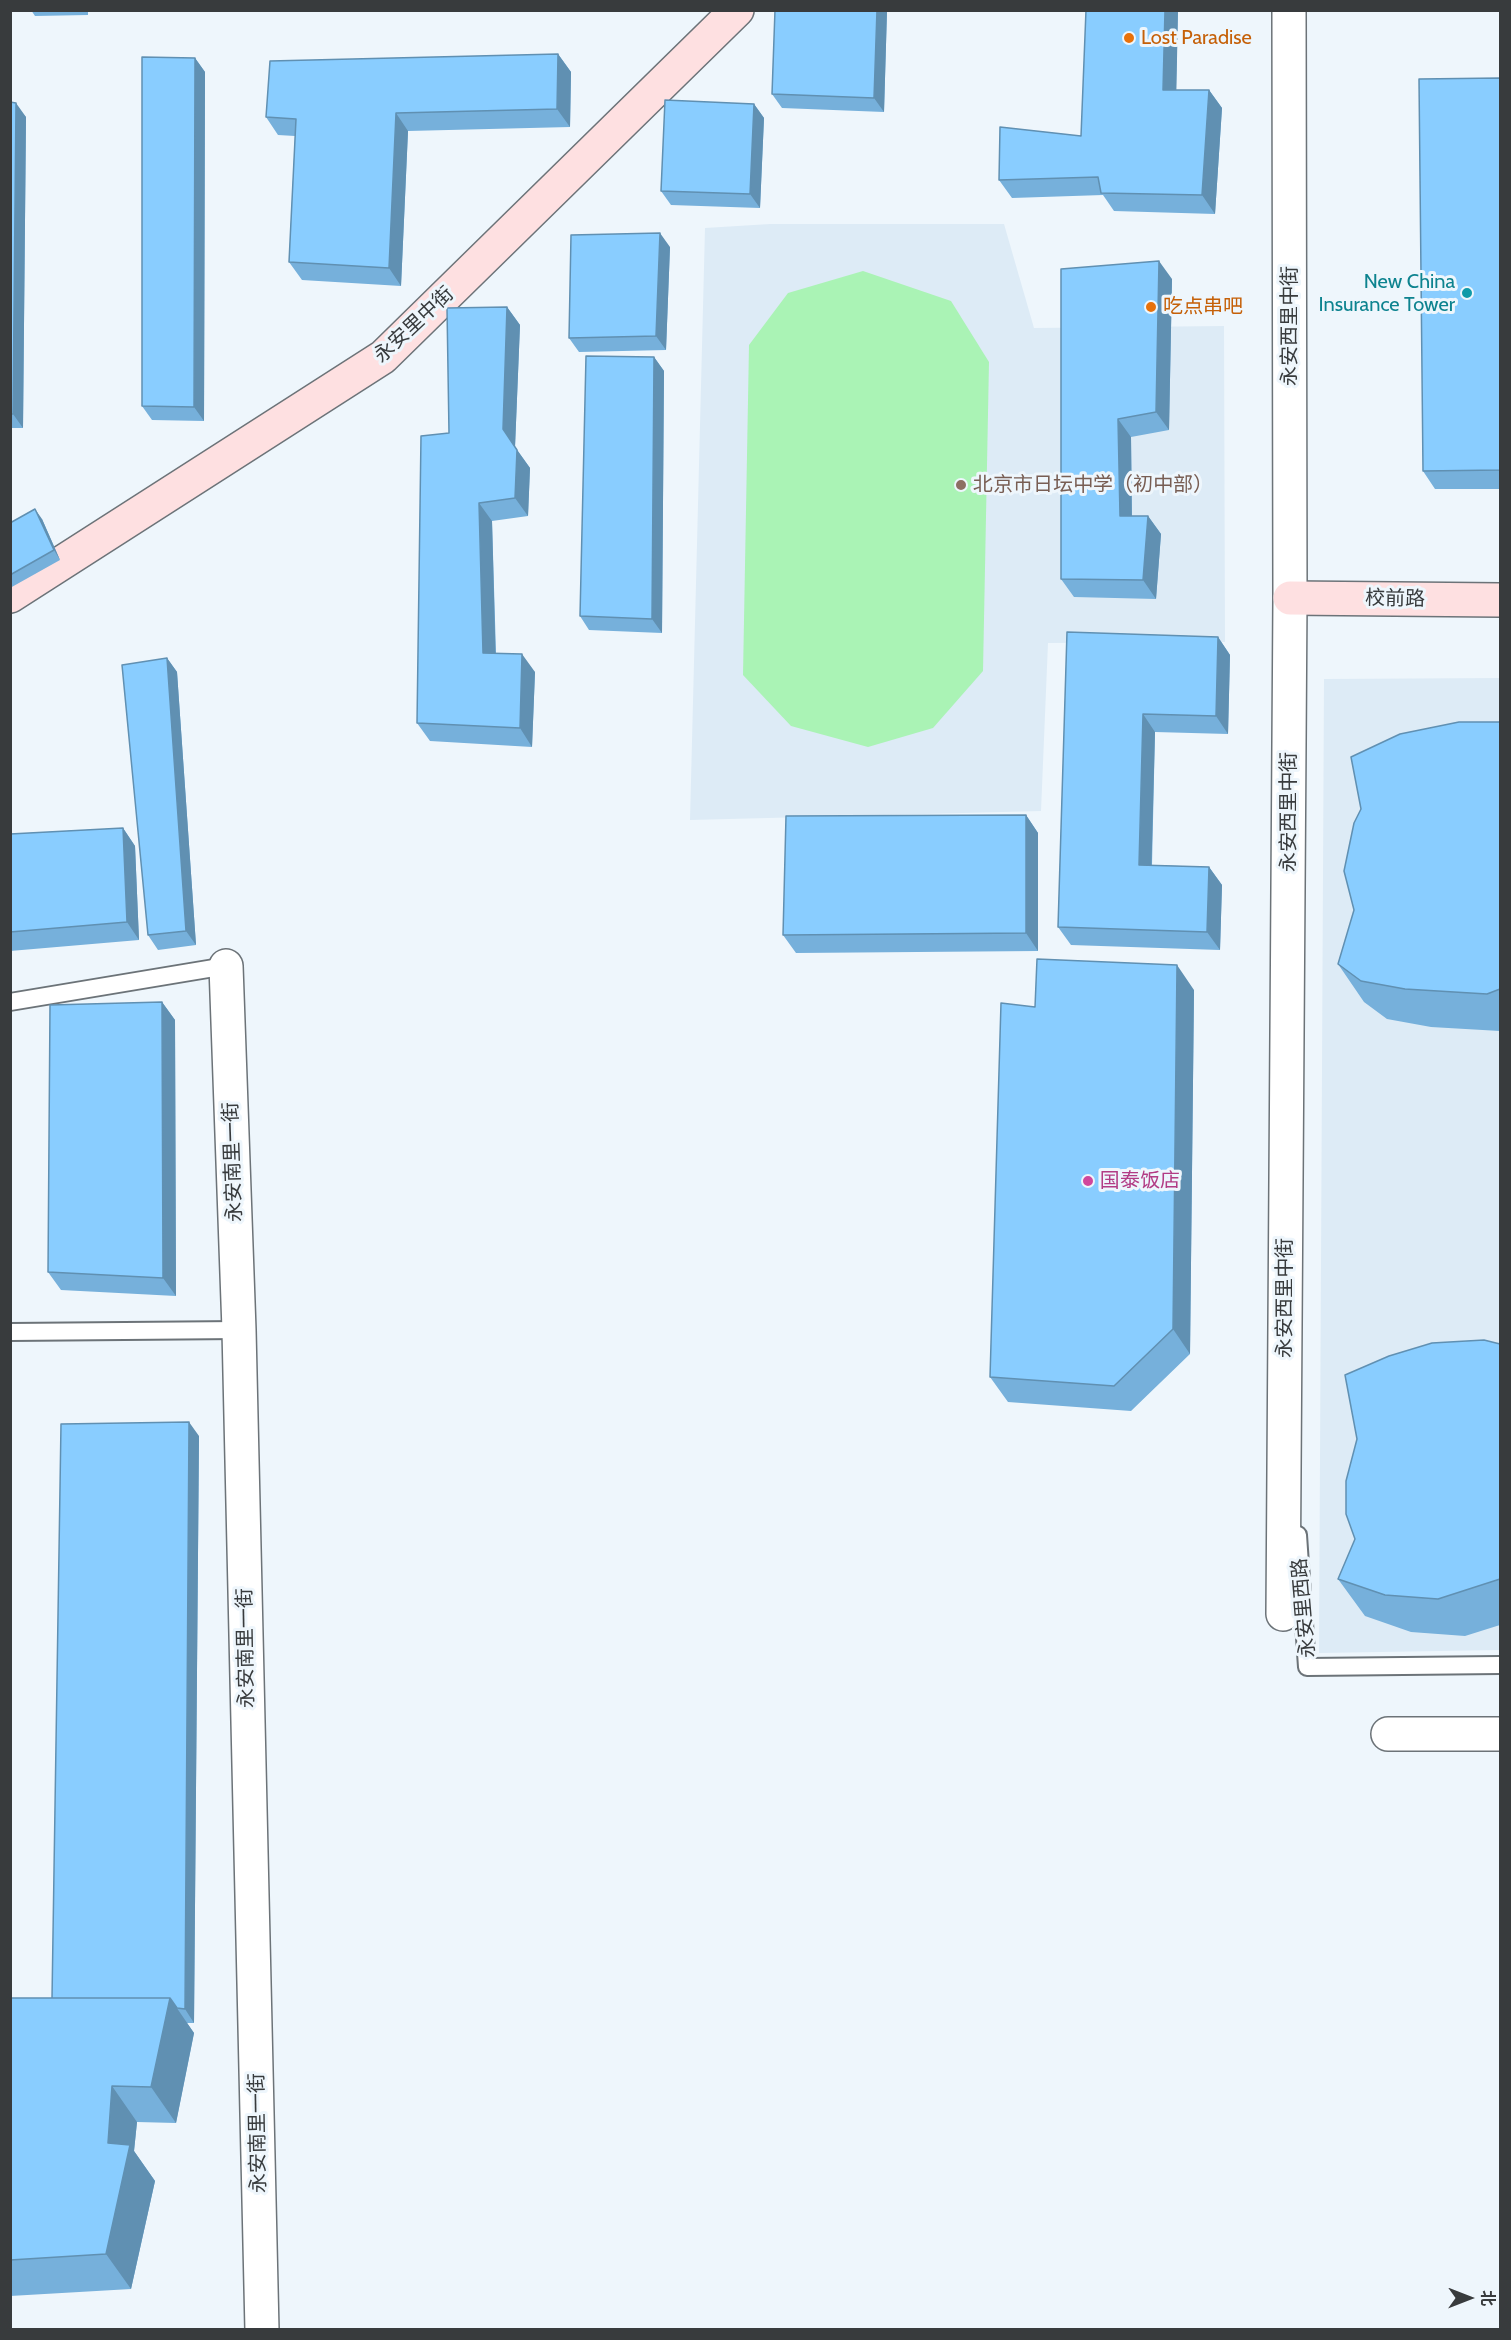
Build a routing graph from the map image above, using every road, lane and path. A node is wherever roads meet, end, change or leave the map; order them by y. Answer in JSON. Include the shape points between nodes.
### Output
{"nodes":[{"id":1,"x":736,"y":10,"type":"edge"},
{"id":2,"x":1289,"y":10,"type":"edge"},
{"id":3,"x":10,"y":596,"type":"edge"},
{"id":4,"x":1290,"y":598,"type":"junction"},
{"id":5,"x":1500,"y":600,"type":"edge"},
{"id":6,"x":226,"y":966,"type":"joint"},
{"id":7,"x":10,"y":1002,"type":"edge"},
{"id":8,"x":239,"y":1330,"type":"junction"},
{"id":9,"x":10,"y":1332,"type":"edge"},
{"id":10,"x":1283,"y":1432,"type":"junction"},
{"id":11,"x":1283,"y":1614,"type":"dead end"},
{"id":12,"x":1500,"y":1665,"type":"edge"},
{"id":13,"x":1388,"y":1734,"type":"dead end"},
{"id":14,"x":1500,"y":1734,"type":"edge"},
{"id":15,"x":262,"y":2330,"type":"edge"}],
"edges":[{"from":1,"to":3,"type":"street","name":"永安里中街","via":[[383,357]]},
{"from":2,"to":4,"type":"street","name":"永安西里中街"},
{"from":4,"to":5,"type":"street","name":"校前路"},
{"from":4,"to":10,"type":"street","name":"永安西里中街"},
{"from":6,"to":7,"type":"lane"},
{"from":6,"to":8,"type":"street","name":"永安南里一街"},
{"from":8,"to":9,"type":"lane"},
{"from":8,"to":15,"type":"street","name":"永安南里一街"},
{"from":10,"to":11,"type":"street","name":"永安西里中街"},
{"from":10,"to":12,"type":"lane","name":"永安里西路","via":[[1296,1501],[1307,1666]]},
{"from":13,"to":14,"type":"street"}]}
